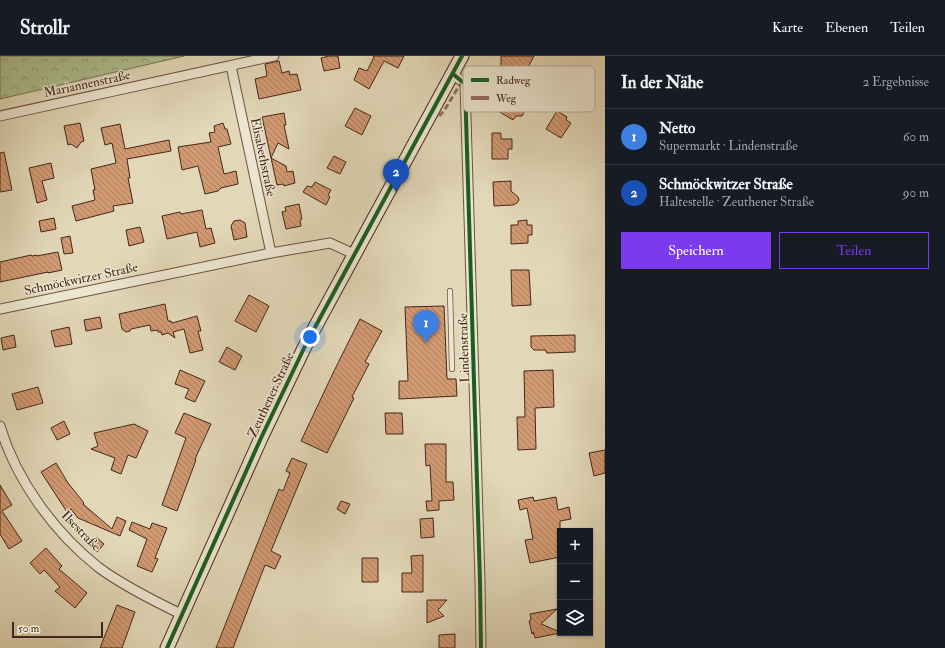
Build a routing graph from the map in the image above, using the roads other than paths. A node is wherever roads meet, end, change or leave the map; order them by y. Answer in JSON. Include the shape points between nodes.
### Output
{"nodes":[{"id":1,"x":274,"y":56,"type":"edge"},
{"id":2,"x":462,"y":56,"type":"edge"},
{"id":3,"x":230,"y":66,"type":"junction"},
{"id":4,"x":453,"y":74,"type":"junction"},
{"id":5,"x":463,"y":82,"type":"edge"},
{"id":6,"x":467,"y":112,"type":"edge"},
{"id":7,"x":0,"y":116,"type":"edge"},
{"id":8,"x":270,"y":253,"type":"junction"},
{"id":9,"x":354,"y":254,"type":"junction"},
{"id":10,"x":450,"y":291,"type":"dead end"},
{"id":11,"x":0,"y":309,"type":"edge"},
{"id":12,"x":452,"y":369,"type":"dead end"},
{"id":13,"x":0,"y":426,"type":"edge"},
{"id":14,"x":183,"y":615,"type":"junction"},
{"id":15,"x":168,"y":648,"type":"edge"},
{"id":16,"x":481,"y":648,"type":"edge"}],
"edges":[{"from":1,"to":3,"type":"street","name":"Mariannenstraße"},
{"from":2,"to":4,"type":"main road"},
{"from":3,"to":7,"type":"street","name":"Mariannenstraße"},
{"from":3,"to":8,"type":"street","name":"Elisabethstraße"},
{"from":4,"to":5,"type":"street","name":"Lindenstraße"},
{"from":4,"to":9,"type":"main road","name":"Zeuthener Straße"},
{"from":6,"to":16,"type":"street","name":"Lindenstraße"},
{"from":8,"to":9,"type":"street","name":"Schmöckwitzer Straße","via":[[330,243]]},
{"from":8,"to":11,"type":"street","name":"Schmöckwitzer Straße"},
{"from":9,"to":14,"type":"main road","name":"Zeuthener Straße","via":[[283,392]]},
{"from":10,"to":12,"type":"lane"},
{"from":13,"to":14,"type":"street","name":"Ilsestraße","via":[[25,482],[72,544],[98,567],[118,580]]},
{"from":14,"to":15,"type":"main road","name":"Zeuthener Straße"}]}
